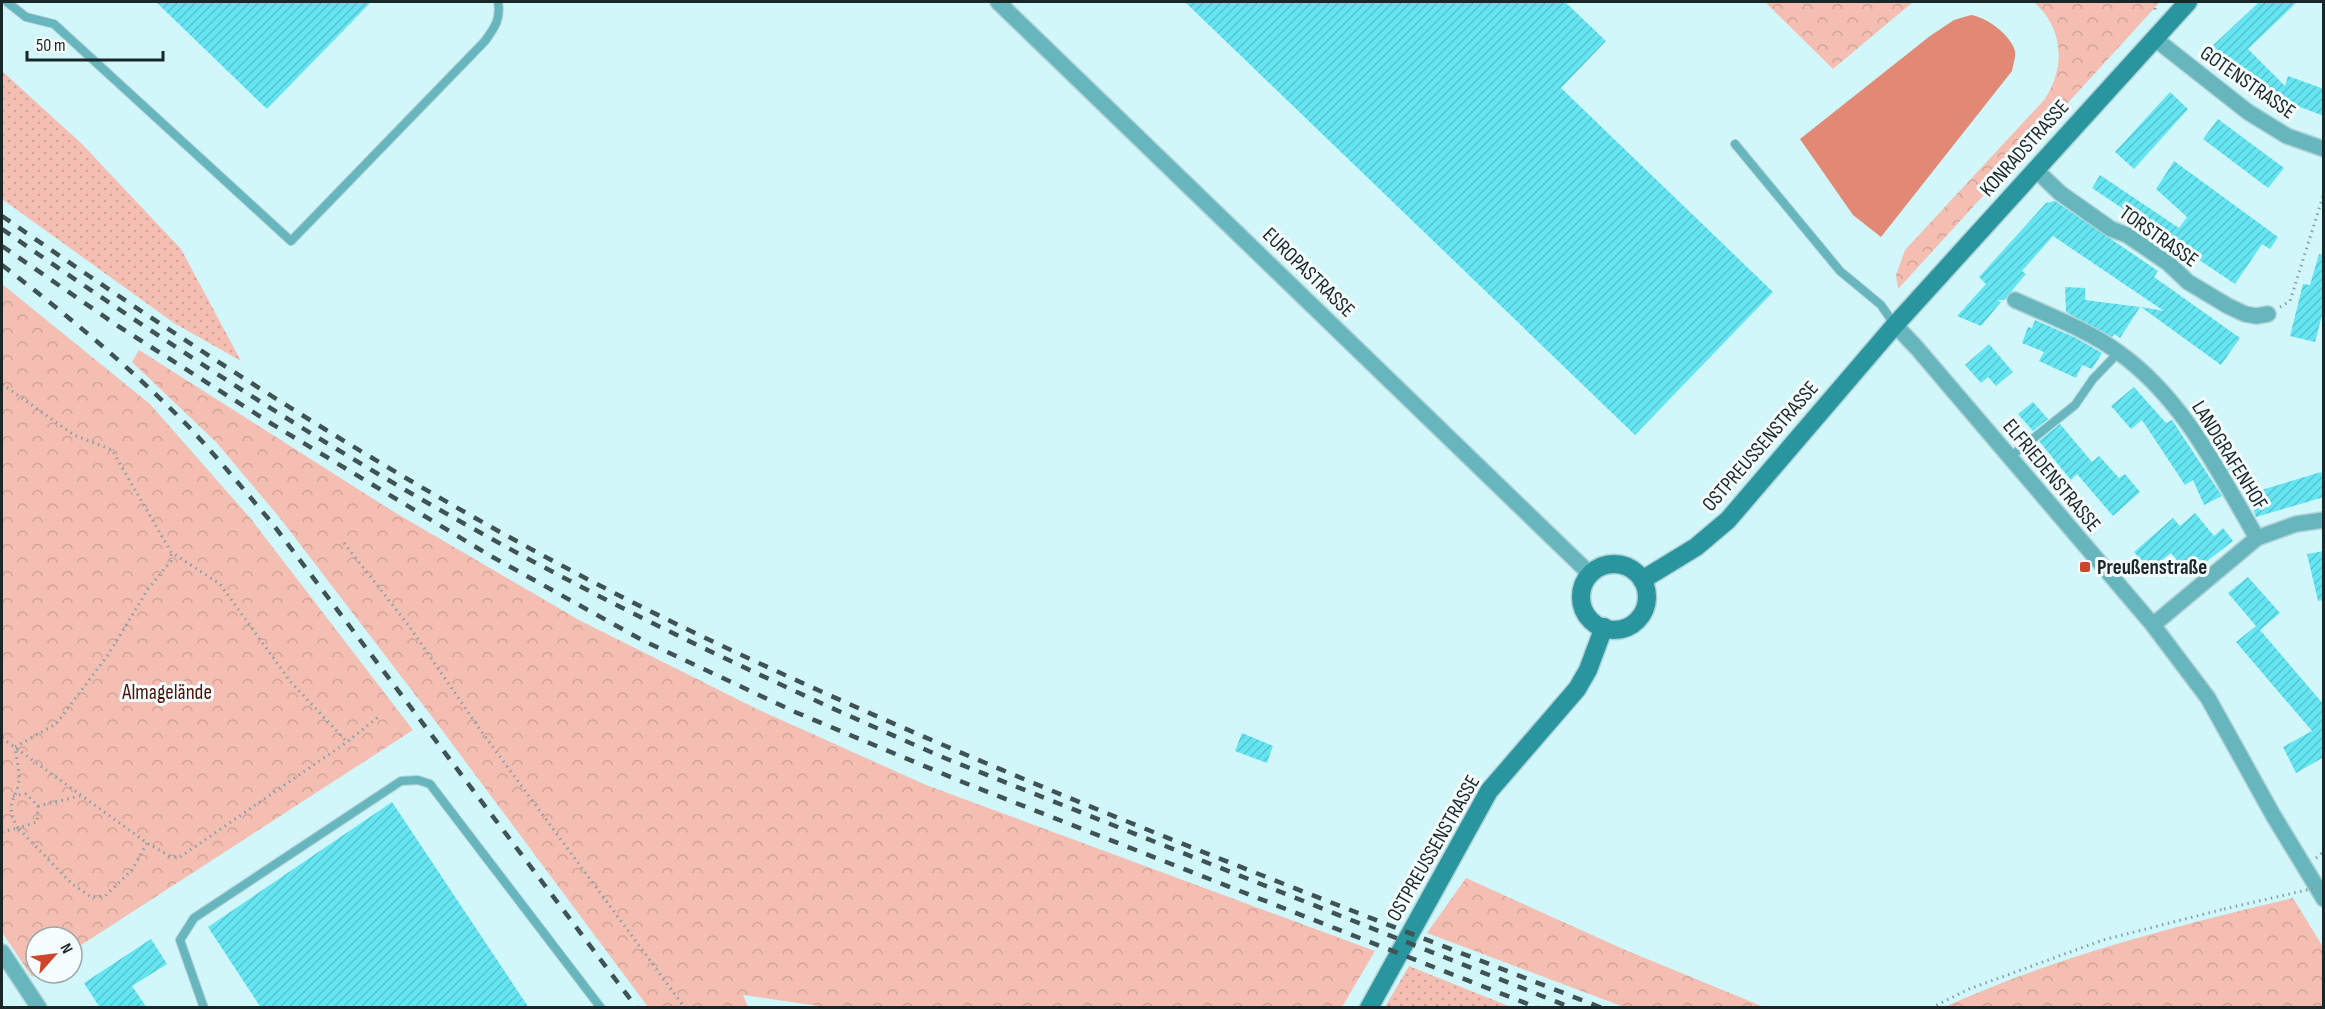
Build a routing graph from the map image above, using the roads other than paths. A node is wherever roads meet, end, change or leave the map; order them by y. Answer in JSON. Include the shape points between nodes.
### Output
{"nodes":[{"id":1,"x":7,"y":2,"type":"edge"},
{"id":2,"x":498,"y":2,"type":"edge"},
{"id":3,"x":998,"y":2,"type":"edge"},
{"id":4,"x":2188,"y":2,"type":"edge"},
{"id":5,"x":2154,"y":38,"type":"junction"},
{"id":6,"x":1735,"y":144,"type":"dead end"},
{"id":7,"x":2324,"y":149,"type":"edge"},
{"id":8,"x":2036,"y":170,"type":"junction"},
{"id":9,"x":2015,"y":300,"type":"dead end"},
{"id":10,"x":2268,"y":314,"type":"road end"},
{"id":11,"x":1895,"y":326,"type":"junction"},
{"id":12,"x":2119,"y":352,"type":"junction"},
{"id":13,"x":2010,"y":457,"type":"junction"},
{"id":14,"x":2324,"y":520,"type":"edge"},
{"id":15,"x":2257,"y":538,"type":"junction"},
{"id":16,"x":1590,"y":574,"type":"junction"},
{"id":17,"x":1642,"y":580,"type":"junction"},
{"id":18,"x":2153,"y":626,"type":"junction"},
{"id":19,"x":1604,"y":627,"type":"junction"},
{"id":20,"x":2324,"y":899,"type":"edge"},
{"id":21,"x":2,"y":952,"type":"edge"},
{"id":22,"x":39,"y":1008,"type":"edge"},
{"id":23,"x":204,"y":1008,"type":"edge"},
{"id":24,"x":601,"y":1008,"type":"edge"},
{"id":25,"x":1369,"y":1008,"type":"edge"}],
"edges":[{"from":1,"to":2,"type":"lane","via":[[26,17],[54,24],[291,241],[485,41],[500,14]]},
{"from":3,"to":16,"type":"street","name":"EUROPASTRASSE"},
{"from":4,"to":5,"type":"street","name":"KONRADSTRASSE"},
{"from":5,"to":7,"type":"street","name":"GOTENSTRASSE","via":[[2248,112],[2287,136]]},
{"from":5,"to":8,"type":"street","name":"KONRADSTRASSE"},
{"from":6,"to":11,"type":"lane","via":[[1840,271],[1881,306]]},
{"from":8,"to":10,"type":"street","name":"TORSTRASSE","via":[[2060,193],[2168,263],[2188,282],[2245,314]]},
{"from":8,"to":11,"type":"street","name":"KONRADSTRASSE"},
{"from":9,"to":12,"type":"street","name":"LANDGRAFENHOF","via":[[2075,326]]},
{"from":11,"to":13,"type":"street","name":"ELFRIEDENSTRASSE"},
{"from":11,"to":17,"type":"street","name":"OSTPREUSSENSTRASSE","via":[[1728,520],[1696,547]]},
{"from":12,"to":13,"type":"lane","via":[[2075,405]]},
{"from":12,"to":15,"type":"street","name":"LANDGRAFENHOF","via":[[2187,421]]},
{"from":13,"to":18,"type":"street","name":"ELFRIEDENSTRASSE"},
{"from":14,"to":15,"type":"street","via":[[2296,524]]},
{"from":15,"to":18,"type":"street"},
{"from":16,"to":17,"type":"street","via":[[1614,564],[1632,568]]},
{"from":16,"to":19,"type":"street","via":[[1582,591],[1582,602],[1591,620]]},
{"from":17,"to":19,"type":"street","via":[[1647,602],[1637,620],[1619,629]]},
{"from":18,"to":20,"type":"street","name":"ELFRIEDENSTRASSE","via":[[2208,698]]},
{"from":19,"to":25,"type":"street","name":"OSTPREUSSENSTRASSE","via":[[1588,670],[1576,689],[1489,791]]},
{"from":21,"to":22,"type":"street"},
{"from":23,"to":24,"type":"lane","via":[[180,940],[194,918],[400,781],[418,780],[430,784]]}]}
